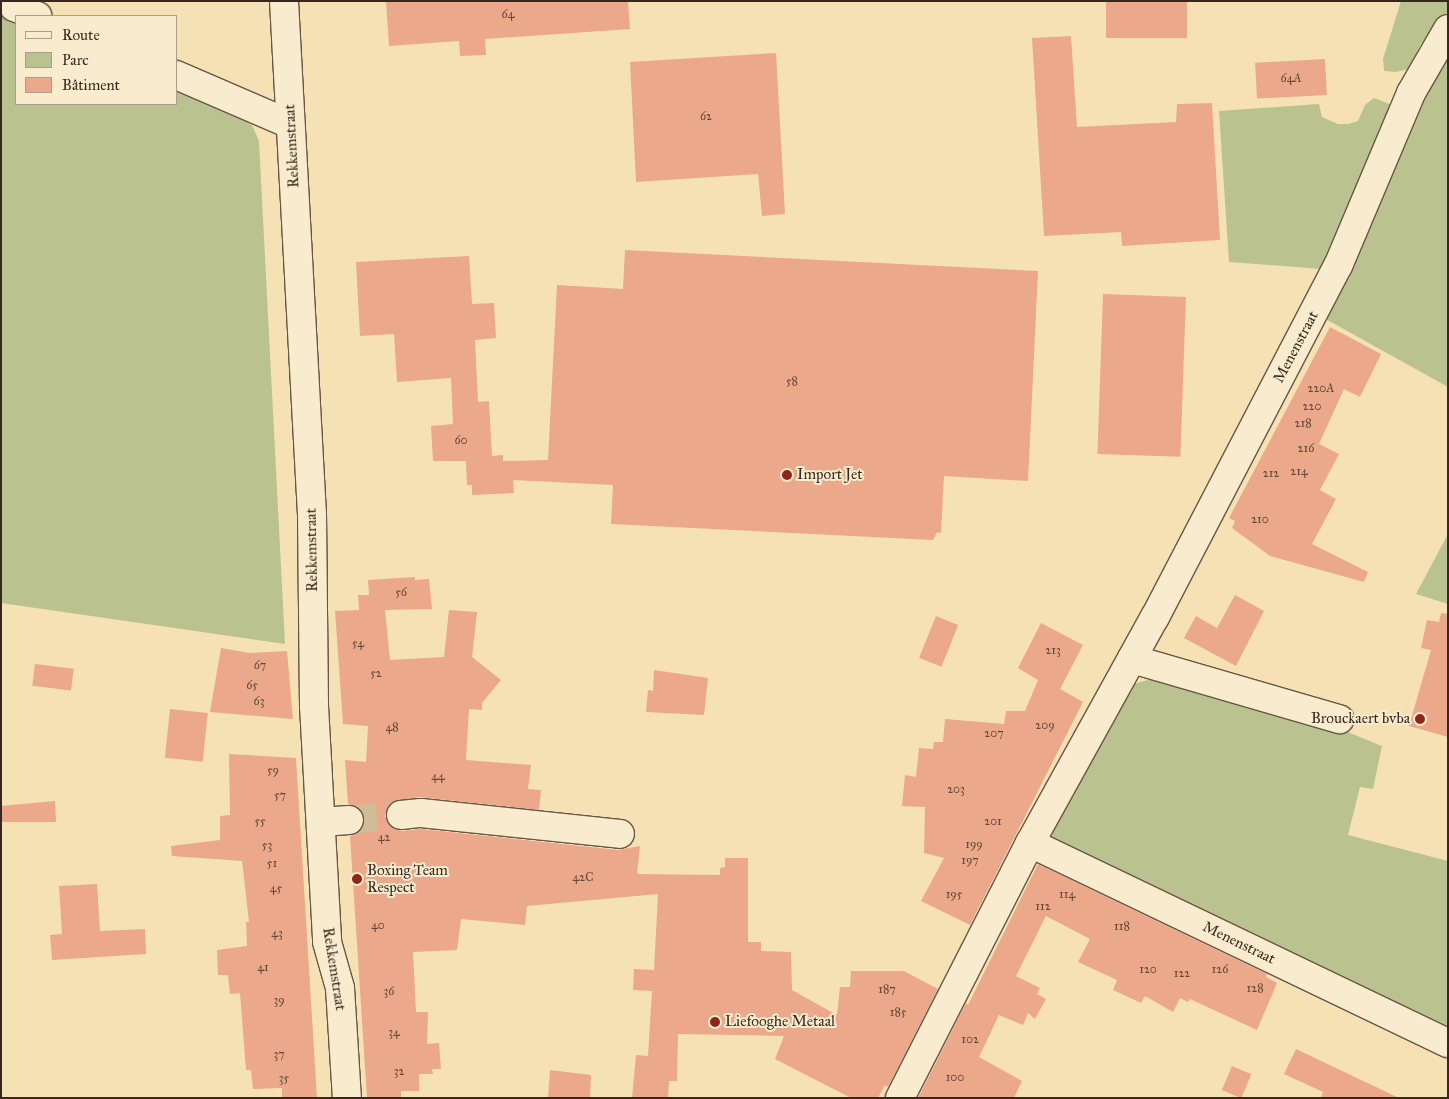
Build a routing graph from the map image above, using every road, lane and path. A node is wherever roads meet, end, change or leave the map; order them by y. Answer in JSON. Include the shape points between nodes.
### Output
{"nodes":[{"id":1,"x":284,"y":1,"type":"edge"},
{"id":2,"x":1448,"y":29,"type":"edge"},
{"id":3,"x":178,"y":76,"type":"edge"},
{"id":4,"x":290,"y":124,"type":"junction"},
{"id":5,"x":1132,"y":659,"type":"junction"},
{"id":6,"x":1340,"y":719,"type":"dead end"},
{"id":7,"x":401,"y":815,"type":"tunnel mouth"},
{"id":8,"x":348,"y":820,"type":"tunnel mouth"},
{"id":9,"x":321,"y":822,"type":"junction"},
{"id":10,"x":620,"y":834,"type":"dead end"},
{"id":11,"x":1030,"y":843,"type":"junction"},
{"id":12,"x":1448,"y":1043,"type":"edge"},
{"id":13,"x":347,"y":1098,"type":"edge"},
{"id":14,"x":900,"y":1098,"type":"edge"}],
"edges":[{"from":1,"to":4,"type":"street","name":"Rekkemstraat"},
{"from":2,"to":5,"type":"street","name":"Menenstraat","via":[[1411,93],[1338,266]]},
{"from":3,"to":4,"type":"street"},
{"from":4,"to":9,"type":"street","name":"Rekkemstraat","via":[[312,514],[314,706]]},
{"from":5,"to":6,"type":"street"},
{"from":5,"to":11,"type":"street","name":"Menenstraat"},
{"from":7,"to":10,"type":"street","via":[[421,813]]},
{"from":8,"to":9,"type":"street"},
{"from":9,"to":13,"type":"street","name":"Rekkemstraat","via":[[327,942],[340,988]]},
{"from":11,"to":12,"type":"street","name":"Menenstraat"},
{"from":11,"to":14,"type":"street","name":"Menenstraat"}]}
